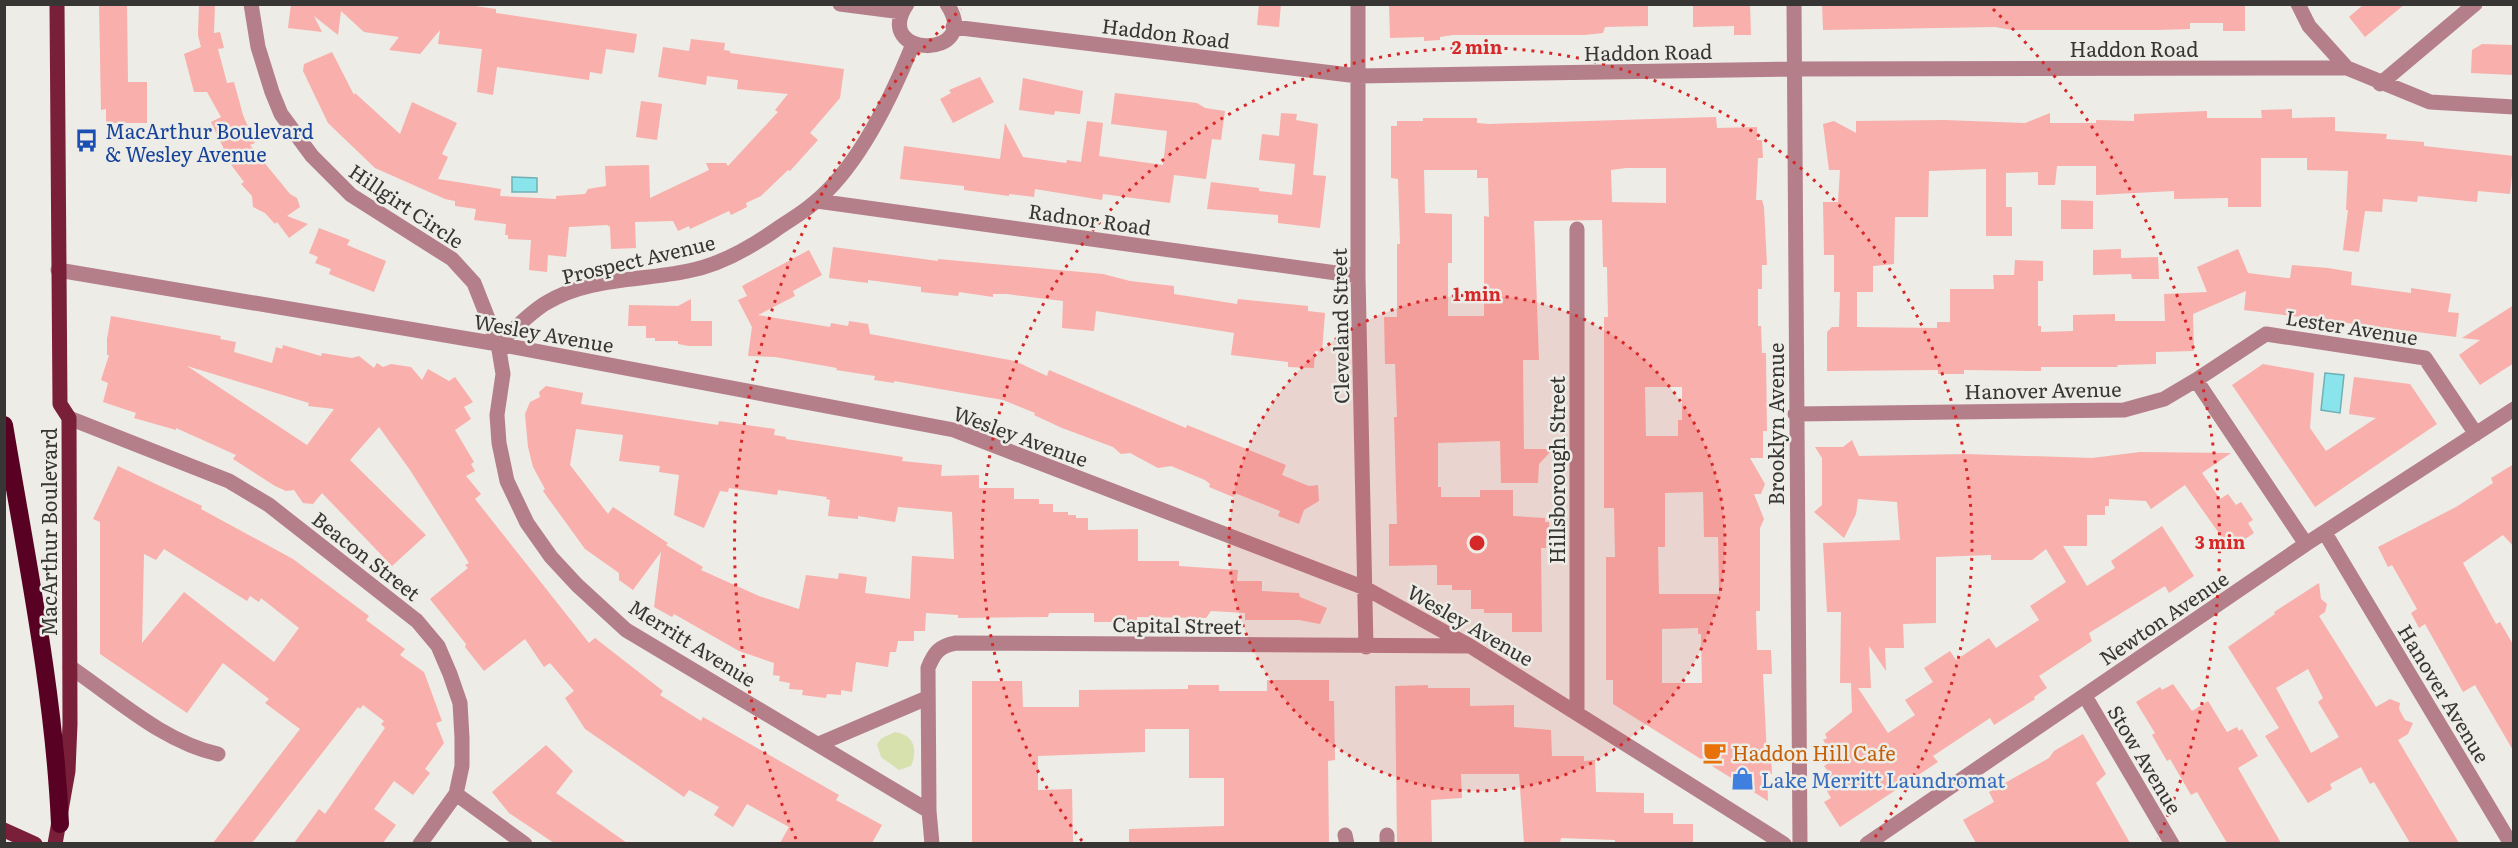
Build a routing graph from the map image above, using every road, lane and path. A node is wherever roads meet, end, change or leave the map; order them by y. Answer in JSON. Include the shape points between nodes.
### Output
{"nodes":[{"id":1,"x":57,"y":4,"type":"edge"},
{"id":2,"x":251,"y":4,"type":"edge"},
{"id":3,"x":840,"y":4,"type":"edge"},
{"id":4,"x":947,"y":4,"type":"edge"},
{"id":5,"x":1358,"y":4,"type":"edge"},
{"id":6,"x":1794,"y":4,"type":"edge"},
{"id":7,"x":2298,"y":4,"type":"edge"},
{"id":8,"x":2475,"y":4,"type":"edge"},
{"id":9,"x":904,"y":8,"type":"edge"},
{"id":10,"x":953,"y":27,"type":"junction"},
{"id":11,"x":913,"y":44,"type":"junction"},
{"id":12,"x":2346,"y":68,"type":"junction"},
{"id":13,"x":1794,"y":69,"type":"junction"},
{"id":14,"x":1358,"y":76,"type":"junction"},
{"id":15,"x":2380,"y":84,"type":"junction"},
{"id":16,"x":2514,"y":107,"type":"edge"},
{"id":17,"x":817,"y":201,"type":"junction"},
{"id":18,"x":1577,"y":229,"type":"dead end"},
{"id":19,"x":58,"y":270,"type":"junction"},
{"id":20,"x":1358,"y":276,"type":"junction"},
{"id":21,"x":498,"y":344,"type":"junction"},
{"id":22,"x":2196,"y":380,"type":"junction"},
{"id":23,"x":2514,"y":409,"type":"edge"},
{"id":24,"x":1795,"y":414,"type":"junction"},
{"id":25,"x":69,"y":418,"type":"junction"},
{"id":26,"x":4,"y":425,"type":"edge"},
{"id":27,"x":2476,"y":434,"type":"junction"},
{"id":28,"x":2325,"y":533,"type":"junction"},
{"id":29,"x":2307,"y":544,"type":"junction"},
{"id":30,"x":1365,"y":588,"type":"junction"},
{"id":31,"x":1470,"y":646,"type":"junction"},
{"id":32,"x":1366,"y":647,"type":"junction"},
{"id":33,"x":70,"y":667,"type":"junction"},
{"id":34,"x":2085,"y":696,"type":"junction"},
{"id":35,"x":927,"y":698,"type":"junction"},
{"id":36,"x":1577,"y":712,"type":"junction"},
{"id":37,"x":819,"y":744,"type":"junction"},
{"id":38,"x":218,"y":754,"type":"dead end"},
{"id":39,"x":456,"y":794,"type":"junction"},
{"id":40,"x":929,"y":811,"type":"junction"},
{"id":41,"x":60,"y":824,"type":"junction"},
{"id":42,"x":4,"y":830,"type":"edge"},
{"id":43,"x":35,"y":843,"type":"edge"},
{"id":44,"x":55,"y":843,"type":"edge"},
{"id":45,"x":420,"y":843,"type":"edge"},
{"id":46,"x":525,"y":843,"type":"edge"},
{"id":47,"x":932,"y":843,"type":"edge"},
{"id":48,"x":1784,"y":843,"type":"edge"},
{"id":49,"x":1800,"y":843,"type":"edge"},
{"id":50,"x":1867,"y":843,"type":"edge"},
{"id":51,"x":2172,"y":843,"type":"edge"},
{"id":52,"x":2511,"y":843,"type":"edge"}],
"edges":[{"from":1,"to":19,"type":"main road","name":"MacArthur Boulevard"},
{"from":2,"to":21,"type":"street","name":"Hillgirt Circle","via":[[258,47],[272,92],[294,133],[351,195],[467,273]]},
{"from":3,"to":9,"type":"street"},
{"from":4,"to":10,"type":"street"},
{"from":5,"to":14,"type":"street","name":"Cleveland Street"},
{"from":6,"to":13,"type":"street","name":"Brooklyn Avenue"},
{"from":7,"to":12,"type":"street","via":[[2309,26]]},
{"from":8,"to":15,"type":"street"},
{"from":9,"to":11,"type":"street","via":[[902,30]]},
{"from":10,"to":11,"type":"street","via":[[941,44],[927,48]]},
{"from":10,"to":14,"type":"street","name":"Haddon Road"},
{"from":11,"to":17,"type":"street","name":"Prospect Avenue","via":[[861,147]]},
{"from":12,"to":13,"type":"street","name":"Haddon Road"},
{"from":12,"to":15,"type":"street"},
{"from":13,"to":14,"type":"street","name":"Haddon Road"},
{"from":13,"to":24,"type":"street","name":"Brooklyn Avenue"},
{"from":14,"to":20,"type":"street","name":"Cleveland Street"},
{"from":15,"to":16,"type":"street","via":[[2430,102]]},
{"from":17,"to":20,"type":"street","name":"Radnor Road"},
{"from":17,"to":21,"type":"street","name":"Prospect Avenue","via":[[750,247],[710,265],[570,292],[546,303]]},
{"from":18,"to":36,"type":"street","name":"Hillsborough Street"},
{"from":19,"to":21,"type":"street","name":"Wesley Avenue"},
{"from":19,"to":25,"type":"main road","name":"MacArthur Boulevard","via":[[60,404]]},
{"from":20,"to":30,"type":"street","name":"Cleveland Street"},
{"from":21,"to":30,"type":"street","name":"Wesley Avenue","via":[[954,430]]},
{"from":21,"to":37,"type":"street","name":"Merritt Avenue","via":[[503,374],[497,415],[507,481],[527,523],[551,557],[626,630]]},
{"from":22,"to":24,"type":"street","name":"Hanover Avenue","via":[[2164,399],[2124,410]]},
{"from":22,"to":27,"type":"street","name":"Lester Avenue","via":[[2265,334],[2425,358]]},
{"from":22,"to":29,"type":"street"},
{"from":23,"to":27,"type":"street","name":"Newton Avenue"},
{"from":24,"to":49,"type":"street","name":"Brooklyn Avenue"},
{"from":25,"to":33,"type":"main road","name":"MacArthur Boulevard"},
{"from":25,"to":39,"type":"street","name":"Beacon Street","via":[[229,481],[269,506],[417,621],[439,648],[460,703],[462,766]]},
{"from":26,"to":41,"type":"highway","via":[[49,695]]},
{"from":27,"to":28,"type":"street","name":"Newton Avenue"},
{"from":28,"to":29,"type":"street","name":"Newton Avenue"},
{"from":28,"to":52,"type":"street","name":"Hanover Avenue"},
{"from":29,"to":34,"type":"street","name":"Newton Avenue"},
{"from":30,"to":31,"type":"street","name":"Wesley Avenue"},
{"from":30,"to":32,"type":"street","name":"Cleveland Street"},
{"from":31,"to":32,"type":"street","name":"Capital Street"},
{"from":31,"to":36,"type":"street","name":"Wesley Avenue"},
{"from":32,"to":35,"type":"street","name":"Capital Street","via":[[956,643],[944,645],[933,655],[928,668]]},
{"from":33,"to":38,"type":"street","via":[[174,738]]},
{"from":33,"to":41,"type":"main road","name":"MacArthur Boulevard","via":[[68,771]]},
{"from":34,"to":50,"type":"street","name":"Newton Avenue"},
{"from":34,"to":51,"type":"street","name":"Stow Avenue"},
{"from":35,"to":37,"type":"street"},
{"from":35,"to":40,"type":"street","name":"Capital Street"},
{"from":36,"to":48,"type":"street","name":"Wesley Avenue"},
{"from":37,"to":40,"type":"street","name":"Merritt Avenue"},
{"from":39,"to":45,"type":"street","name":"Beacon Street"},
{"from":39,"to":46,"type":"street"},
{"from":40,"to":47,"type":"street"},
{"from":41,"to":44,"type":"main road","name":"MacArthur Boulevard"},
{"from":42,"to":43,"type":"main road"}]}
